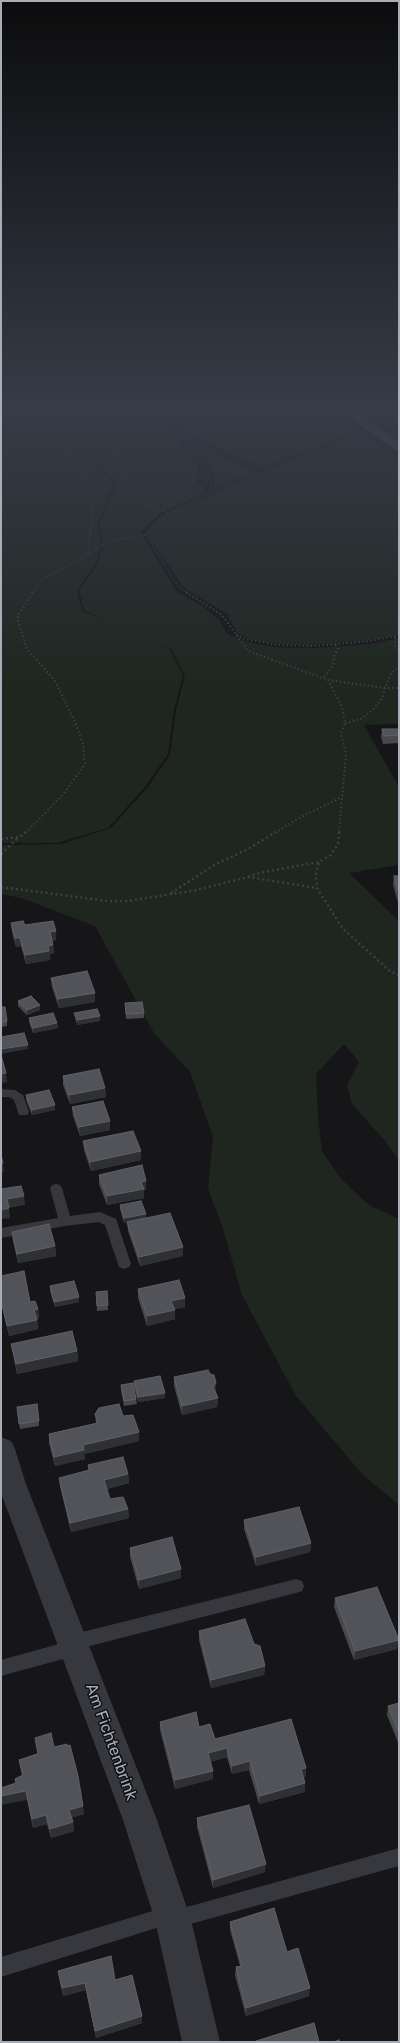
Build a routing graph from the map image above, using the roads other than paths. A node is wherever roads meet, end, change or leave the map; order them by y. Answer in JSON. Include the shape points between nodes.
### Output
{"nodes":[{"id":1,"x":1,"y":1093,"type":"edge"},
{"id":2,"x":24,"y":1112,"type":"dead end"},
{"id":3,"x":56,"y":1188,"type":"dead end"},
{"id":4,"x":65,"y":1221,"type":"junction"},
{"id":5,"x":1,"y":1233,"type":"edge"},
{"id":6,"x":124,"y":1264,"type":"dead end"},
{"id":7,"x":1,"y":1449,"type":"edge"},
{"id":8,"x":296,"y":1586,"type":"dead end"},
{"id":9,"x":75,"y":1645,"type":"junction"},
{"id":10,"x":1,"y":1668,"type":"edge"},
{"id":11,"x":399,"y":1856,"type":"edge"},
{"id":12,"x":172,"y":1917,"type":"junction"},
{"id":13,"x":1,"y":1967,"type":"edge"},
{"id":14,"x":201,"y":2042,"type":"edge"}],
"edges":[{"from":1,"to":2,"type":"lane","via":[[11,1093],[19,1098]]},
{"from":3,"to":4,"type":"lane"},
{"from":4,"to":5,"type":"lane"},
{"from":4,"to":6,"type":"lane","via":[[100,1217],[111,1222]]},
{"from":7,"to":9,"type":"street","name":"Am Fichtenbrink","via":[[12,1484]]},
{"from":8,"to":9,"type":"lane"},
{"from":9,"to":10,"type":"lane"},
{"from":9,"to":12,"type":"street","name":"Am Fichtenbrink","via":[[140,1820]]},
{"from":11,"to":12,"type":"lane"},
{"from":12,"to":13,"type":"lane"},
{"from":12,"to":14,"type":"street","name":"Am Fichtenbrink"}]}
